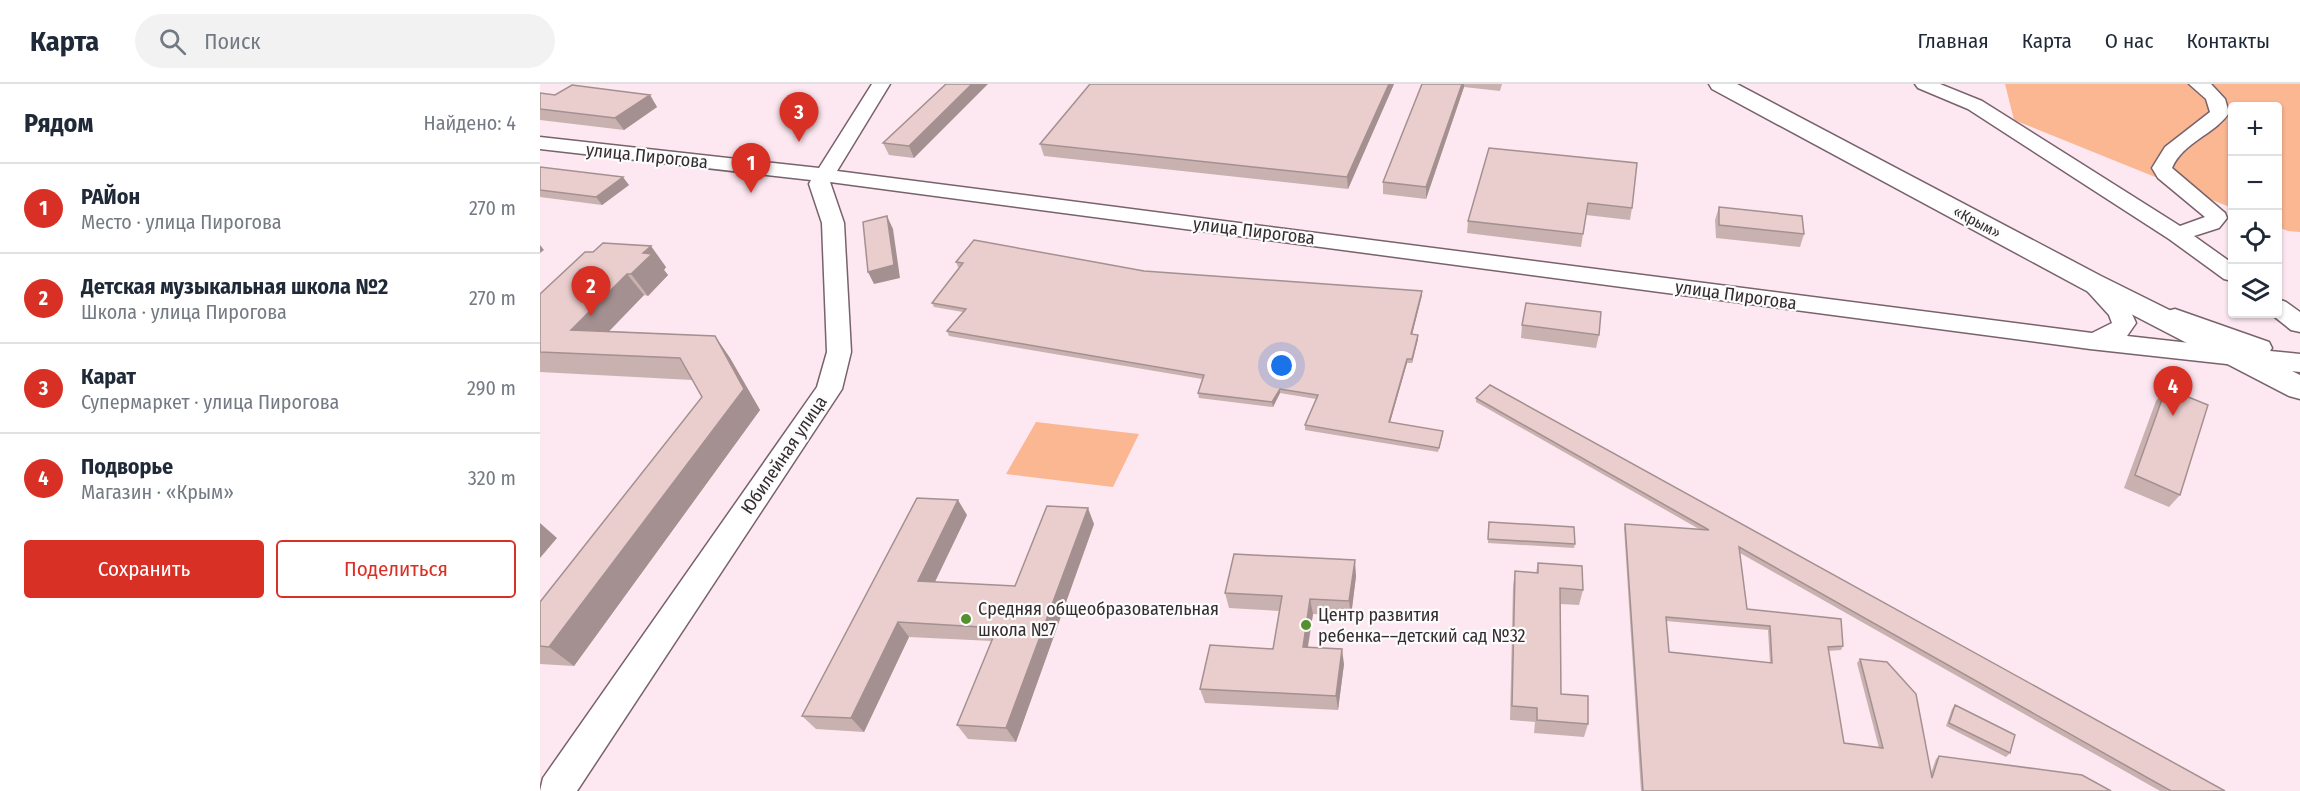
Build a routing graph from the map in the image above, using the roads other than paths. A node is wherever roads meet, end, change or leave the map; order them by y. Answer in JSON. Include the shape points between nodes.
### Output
{"nodes":[{"id":1,"x":881,"y":84,"type":"edge"},
{"id":2,"x":1720,"y":84,"type":"edge"},
{"id":3,"x":1924,"y":84,"type":"edge"},
{"id":4,"x":2198,"y":84,"type":"edge"},
{"id":5,"x":540,"y":143,"type":"edge"},
{"id":6,"x":823,"y":175,"type":"junction"},
{"id":7,"x":2178,"y":234,"type":"junction"},
{"id":8,"x":2228,"y":271,"type":"edge"},
{"id":9,"x":2091,"y":282,"type":"junction"},
{"id":10,"x":2282,"y":311,"type":"edge"},
{"id":11,"x":2300,"y":324,"type":"edge"},
{"id":12,"x":2090,"y":341,"type":"junction"},
{"id":13,"x":2236,"y":356,"type":"junction"},
{"id":14,"x":2300,"y":362,"type":"edge"},
{"id":15,"x":2300,"y":388,"type":"edge"},
{"id":16,"x":2300,"y":395,"type":"edge"},
{"id":17,"x":556,"y":791,"type":"edge"}],
"edges":[{"from":1,"to":6,"type":"street"},
{"from":2,"to":9,"type":"highway","name":"«Крым»"},
{"from":3,"to":7,"type":"street","via":[[1975,105]]},
{"from":4,"to":7,"type":"street","via":[[2211,92],[2220,112],[2178,146],[2162,168],[2216,218]]},
{"from":5,"to":6,"type":"street","name":"улица Пирогова"},
{"from":6,"to":12,"type":"street","name":"улица Пирогова"},
{"from":6,"to":17,"type":"street","name":"Юбилейная улица","via":[[819,184],[833,223],[839,352],[829,389]]},
{"from":7,"to":8,"type":"street"},
{"from":9,"to":12,"type":"street","via":[[2120,312],[2124,323],[2121,330],[2109,337]]},
{"from":9,"to":13,"type":"highway","name":"«Крым»"},
{"from":9,"to":14,"type":"street"},
{"from":10,"to":11,"type":"street"},
{"from":12,"to":13,"type":"street"},
{"from":12,"to":16,"type":"street","via":[[2152,347],[2205,361]]},
{"from":13,"to":14,"type":"street"},
{"from":13,"to":15,"type":"highway","name":"«Крым»"}]}
